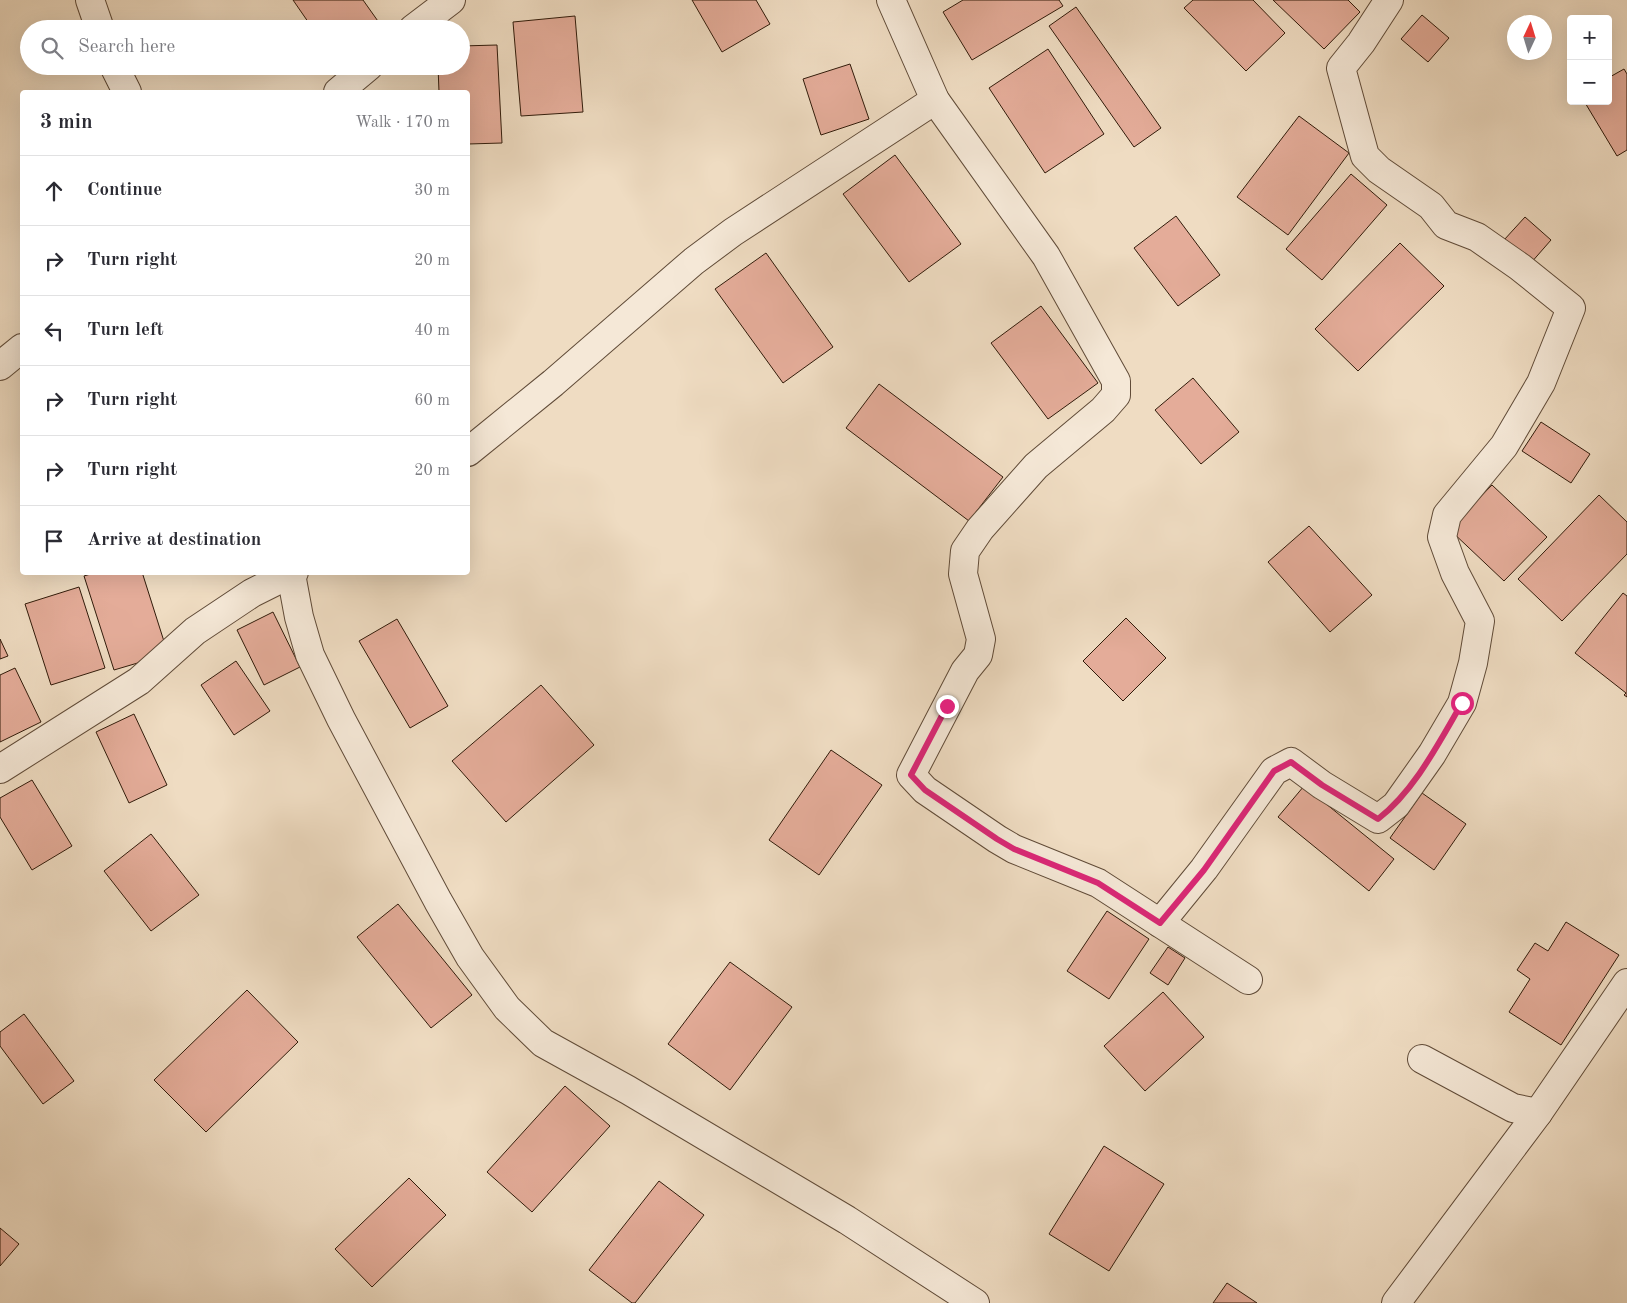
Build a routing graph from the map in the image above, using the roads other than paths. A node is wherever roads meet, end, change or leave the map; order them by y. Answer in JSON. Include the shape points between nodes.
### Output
{"nodes":[{"id":1,"x":90,"y":0,"type":"edge"},
{"id":2,"x":451,"y":0,"type":"edge"},
{"id":3,"x":891,"y":0,"type":"edge"},
{"id":4,"x":1389,"y":0,"type":"edge"},
{"id":5,"x":97,"y":20,"type":"edge"},
{"id":6,"x":425,"y":20,"type":"edge"},
{"id":7,"x":118,"y":75,"type":"edge"},
{"id":8,"x":358,"y":75,"type":"edge"},
{"id":9,"x":126,"y":90,"type":"edge"},
{"id":10,"x":340,"y":90,"type":"edge"},
{"id":11,"x":935,"y":100,"type":"junction"},
{"id":12,"x":20,"y":350,"type":"edge"},
{"id":13,"x":0,"y":366,"type":"edge"},
{"id":14,"x":470,"y":450,"type":"edge"},
{"id":15,"x":289,"y":575,"type":"edge"},
{"id":16,"x":293,"y":575,"type":"edge"},
{"id":17,"x":0,"y":769,"type":"edge"},
{"id":18,"x":1160,"y":923,"type":"junction"},
{"id":19,"x":1248,"y":980,"type":"dead end"},
{"id":20,"x":1627,"y":983,"type":"edge"},
{"id":21,"x":1422,"y":1059,"type":"dead end"},
{"id":22,"x":1538,"y":1113,"type":"junction"},
{"id":23,"x":975,"y":1303,"type":"edge"},
{"id":24,"x":1396,"y":1303,"type":"edge"}],
"edges":[{"from":1,"to":5,"type":"street"},
{"from":2,"to":6,"type":"street"},
{"from":3,"to":11,"type":"street"},
{"from":4,"to":18,"type":"street","via":[[1362,43],[1341,68],[1365,156],[1379,170],[1432,206],[1446,225],[1477,237],[1571,308],[1541,383],[1504,446],[1447,515],[1442,537],[1455,573],[1480,621],[1462,703],[1432,754],[1396,805],[1378,819],[1291,762],[1274,771],[1204,870]]},
{"from":7,"to":9,"type":"street"},
{"from":8,"to":10,"type":"street"},
{"from":11,"to":14,"type":"street","via":[[694,261],[553,384]]},
{"from":11,"to":18,"type":"street","via":[[1046,256],[1116,381],[1116,395],[1103,410],[1036,466],[980,529],[965,551],[963,574],[981,639],[978,655],[965,671],[911,775],[925,790],[997,839],[1098,883]]},
{"from":12,"to":13,"type":"street"},
{"from":15,"to":17,"type":"street","via":[[252,593],[195,631],[139,681]]},
{"from":16,"to":23,"type":"street","via":[[299,617],[310,656],[337,711],[442,909],[470,957],[507,1008],[543,1043],[847,1220]]},
{"from":18,"to":19,"type":"street"},
{"from":20,"to":22,"type":"street"},
{"from":21,"to":22,"type":"street","via":[[1513,1108]]},
{"from":22,"to":24,"type":"street"}]}
